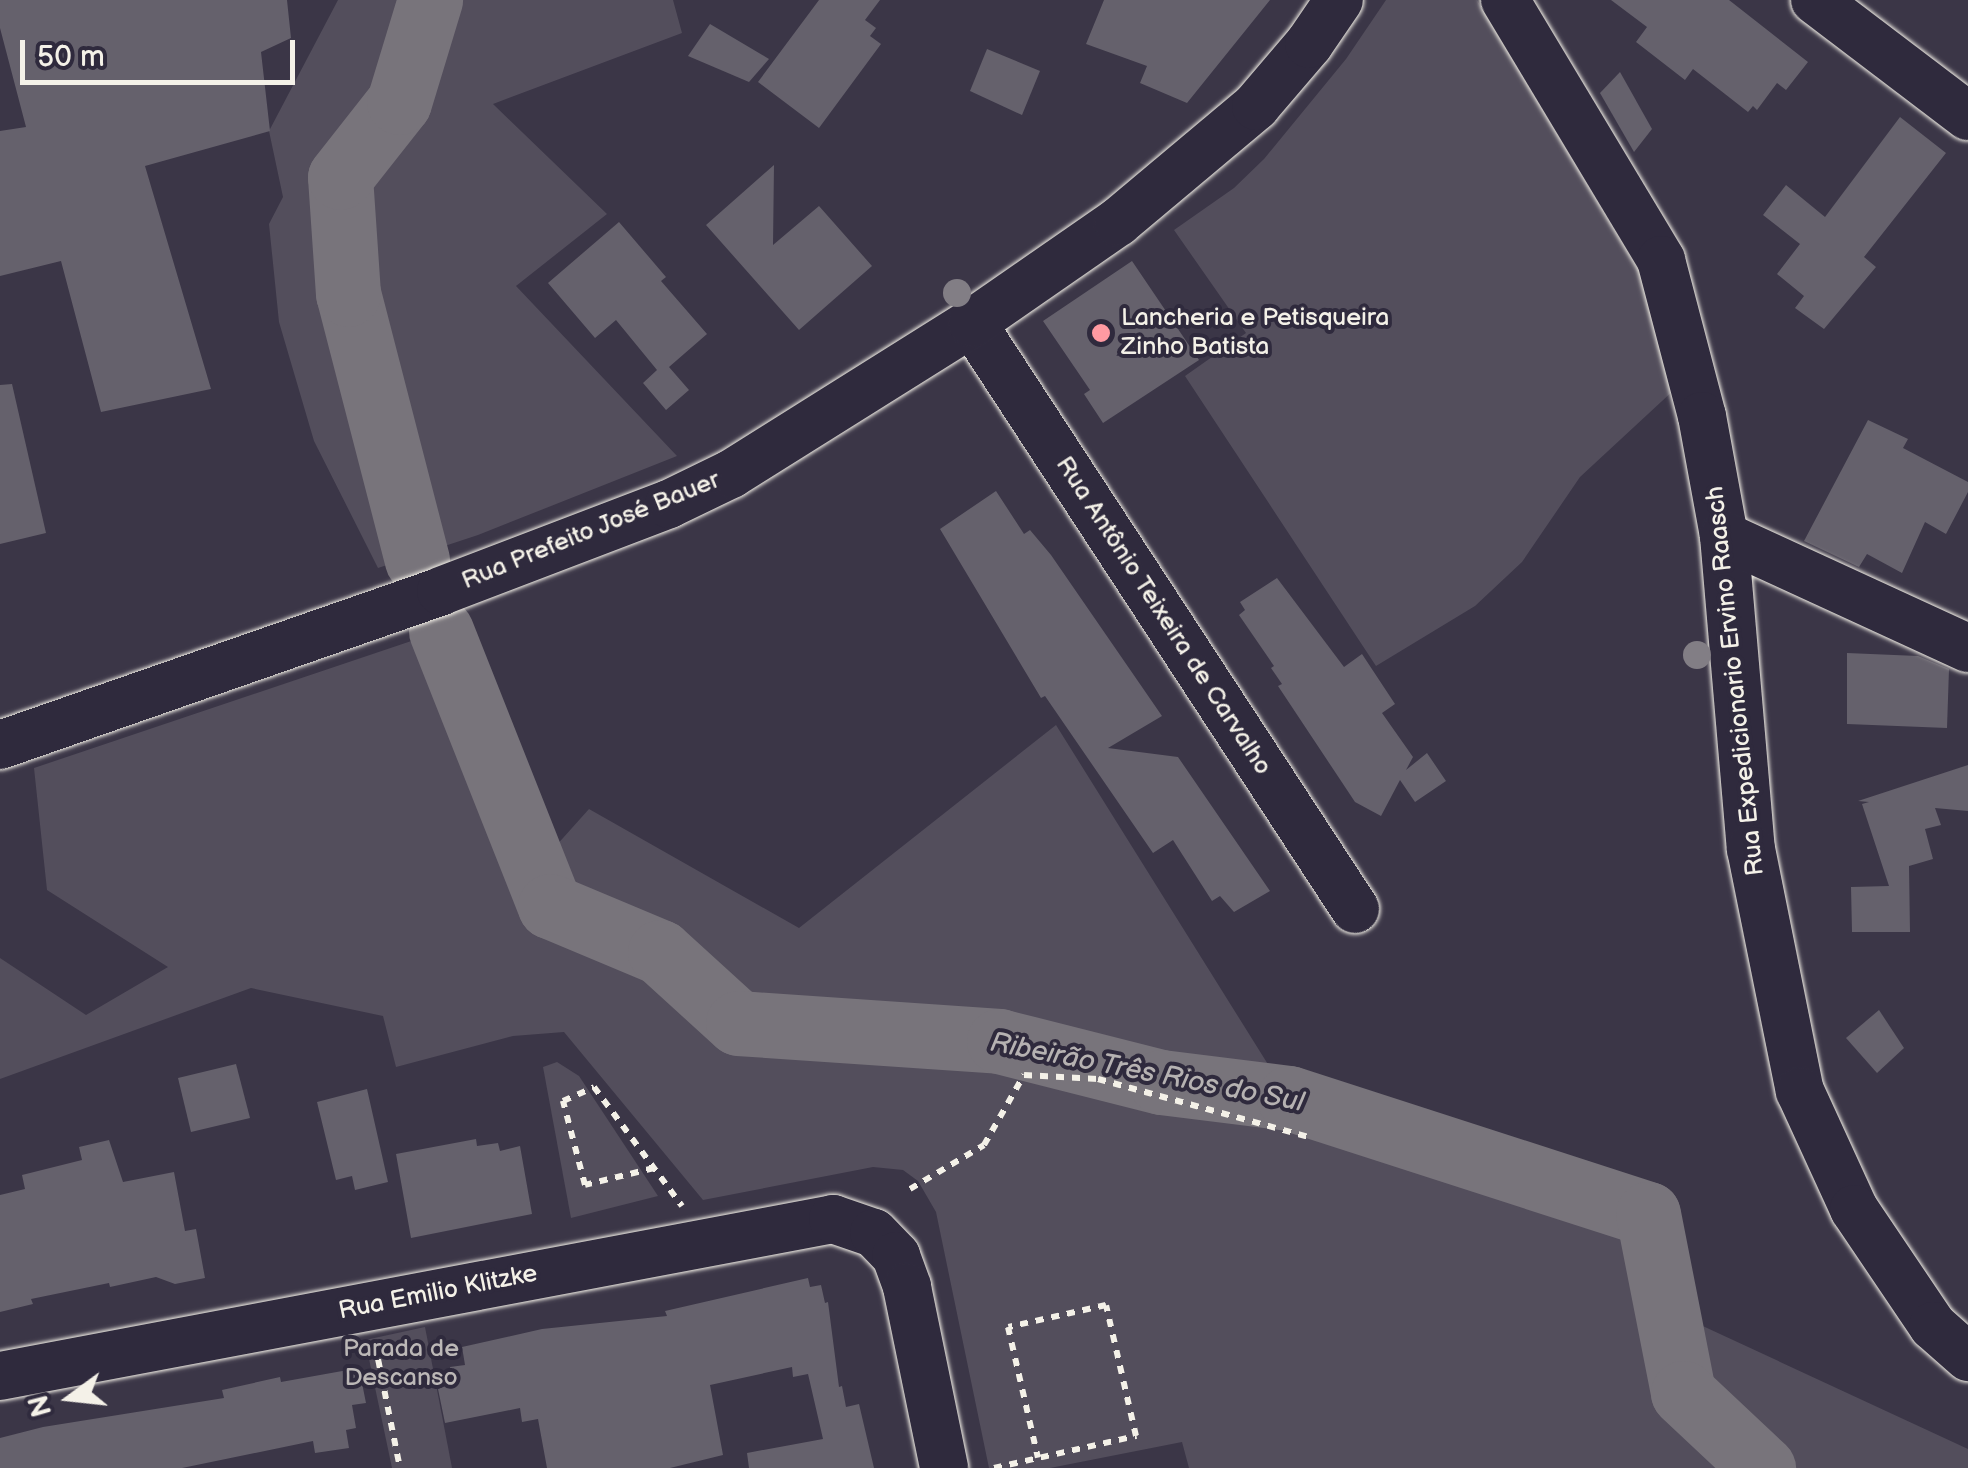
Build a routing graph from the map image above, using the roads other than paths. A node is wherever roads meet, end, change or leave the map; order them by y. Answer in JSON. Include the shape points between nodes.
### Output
{"nodes":[{"id":1,"x":1339,"y":0,"type":"edge"},
{"id":2,"x":1505,"y":0,"type":"edge"},
{"id":3,"x":1815,"y":0,"type":"edge"},
{"id":4,"x":1968,"y":116,"type":"edge"},
{"id":5,"x":972,"y":323,"type":"junction"},
{"id":6,"x":1724,"y":536,"type":"junction"},
{"id":7,"x":1968,"y":648,"type":"edge"},
{"id":8,"x":0,"y":745,"type":"edge"},
{"id":9,"x":1356,"y":909,"type":"dead end"},
{"id":10,"x":1968,"y":1356,"type":"edge"},
{"id":11,"x":0,"y":1376,"type":"edge"},
{"id":12,"x":944,"y":1468,"type":"edge"}],
"edges":[{"from":1,"to":5,"type":"street","name":"Rua Prefeito José Bauer","via":[[1256,106],[1200,156]]},
{"from":2,"to":6,"type":"street","name":"Rua Expedicionario Ervino Raasch","via":[[1661,260],[1702,416]]},
{"from":3,"to":4,"type":"street"},
{"from":5,"to":8,"type":"street","name":"Rua Prefeito José Bauer","via":[[800,435],[669,504]]},
{"from":5,"to":9,"type":"street","name":"Rua Antônio Teixeira de Carvalho"},
{"from":6,"to":7,"type":"street"},
{"from":6,"to":10,"type":"street","name":"Rua Expedicionario Ervino Raasch","via":[[1752,850],[1800,1091],[1854,1209],[1934,1326]]},
{"from":11,"to":12,"type":"street","name":"Rua Emilio Klitzke","via":[[832,1219],[874,1233],[896,1256]]}]}
